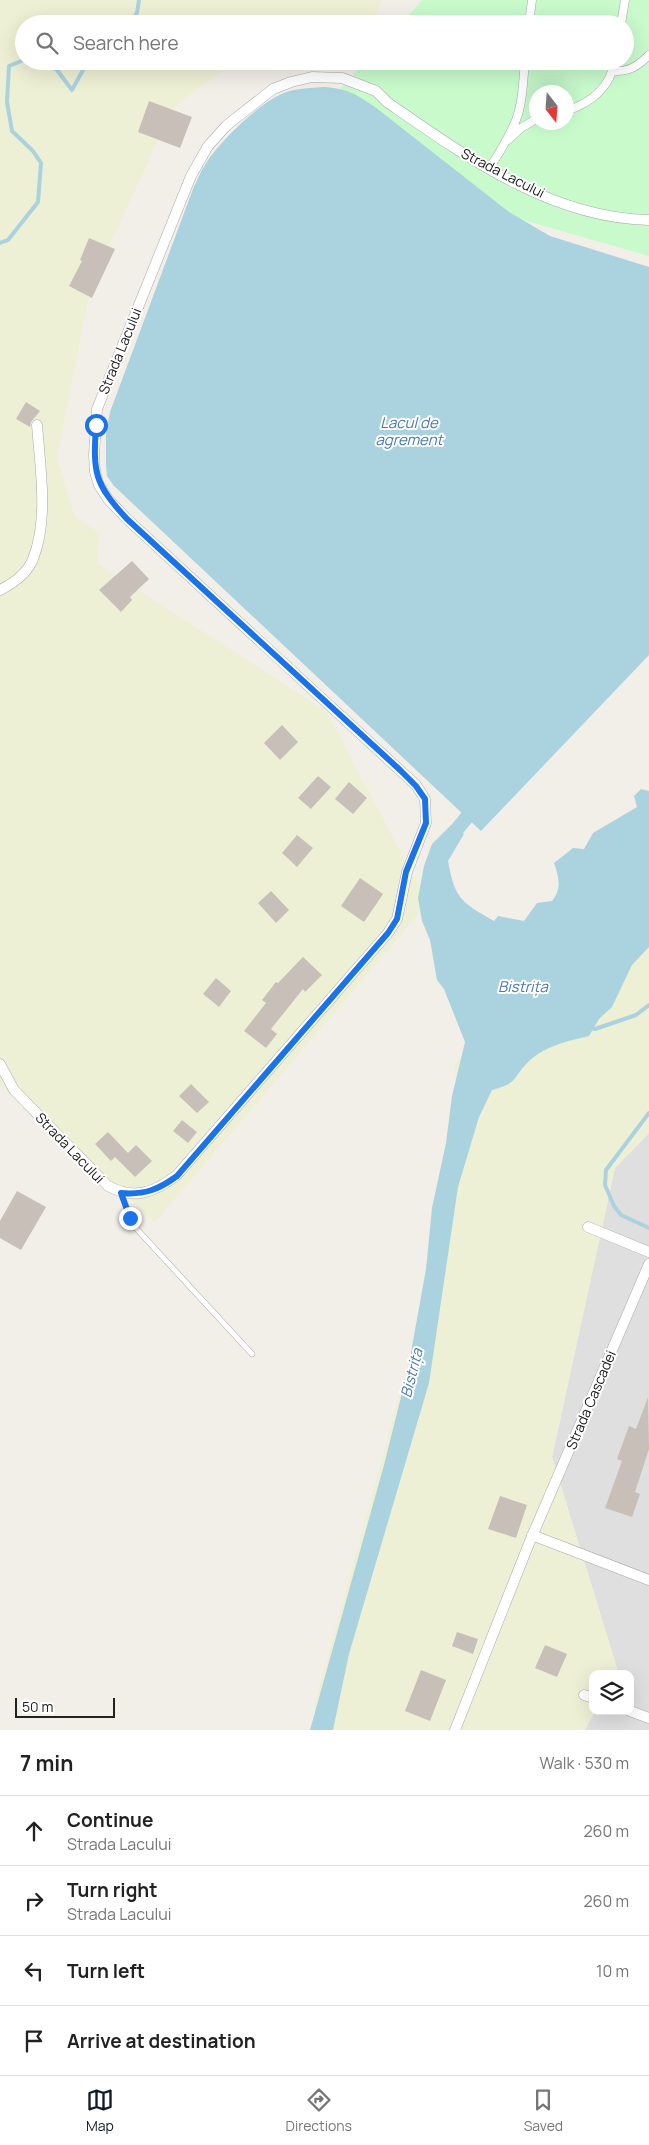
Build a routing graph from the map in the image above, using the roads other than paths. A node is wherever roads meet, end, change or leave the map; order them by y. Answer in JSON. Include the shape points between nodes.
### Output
{"nodes":[{"id":1,"x":532,"y":0,"type":"edge"},
{"id":2,"x":625,"y":0,"type":"edge"},
{"id":3,"x":531,"y":15,"type":"edge"},
{"id":4,"x":622,"y":15,"type":"edge"},
{"id":5,"x":649,"y":55,"type":"edge"},
{"id":6,"x":634,"y":67,"type":"edge"},
{"id":7,"x":524,"y":70,"type":"edge"},
{"id":8,"x":629,"y":70,"type":"edge"},
{"id":9,"x":613,"y":72,"type":"joint"},
{"id":10,"x":574,"y":107,"type":"edge"},
{"id":11,"x":529,"y":123,"type":"edge"},
{"id":12,"x":507,"y":141,"type":"junction"},
{"id":13,"x":489,"y":169,"type":"junction"},
{"id":14,"x":649,"y":220,"type":"edge"},
{"id":15,"x":37,"y":425,"type":"dead end"},
{"id":16,"x":0,"y":590,"type":"edge"},
{"id":17,"x":0,"y":1064,"type":"edge"},
{"id":18,"x":121,"y":1193,"type":"junction"},
{"id":19,"x":588,"y":1227,"type":"dead end"},
{"id":20,"x":649,"y":1252,"type":"edge"},
{"id":21,"x":649,"y":1264,"type":"edge"},
{"id":22,"x":252,"y":1354,"type":"dead end"},
{"id":23,"x":532,"y":1535,"type":"junction"},
{"id":24,"x":649,"y":1580,"type":"edge"},
{"id":25,"x":634,"y":1712,"type":"edge"},
{"id":26,"x":649,"y":1718,"type":"edge"},
{"id":27,"x":455,"y":1730,"type":"edge"}],
"edges":[{"from":1,"to":3,"type":"street"},
{"from":2,"to":4,"type":"street"},
{"from":5,"to":6,"type":"street"},
{"from":7,"to":12,"type":"street","via":[[516,121]]},
{"from":8,"to":9,"type":"street"},
{"from":9,"to":10,"type":"street","via":[[595,96]]},
{"from":11,"to":12,"type":"street"},
{"from":12,"to":13,"type":"street"},
{"from":13,"to":14,"type":"street","name":"Strada Lacului","via":[[524,187],[586,211]]},
{"from":13,"to":18,"type":"street","name":"Strada Lacului","via":[[471,160],[376,91],[342,78],[312,77],[273,89],[227,125],[208,146],[191,176],[97,409],[95,472],[108,499],[400,770],[425,799],[427,810],[426,823],[406,872],[397,919],[388,933],[177,1176],[139,1195]]},
{"from":15,"to":16,"type":"street","via":[[42,496],[39,539],[33,560],[24,572],[14,583]]},
{"from":17,"to":18,"type":"street","name":"Strada Lacului","via":[[14,1090],[99,1179]]},
{"from":18,"to":22,"type":"lane","via":[[134,1226]]},
{"from":19,"to":20,"type":"street"},
{"from":21,"to":23,"type":"street","name":"Strada Cascadei"},
{"from":23,"to":24,"type":"street"},
{"from":23,"to":27,"type":"street","name":"Strada Cascadei"},
{"from":25,"to":26,"type":"street"}]}
